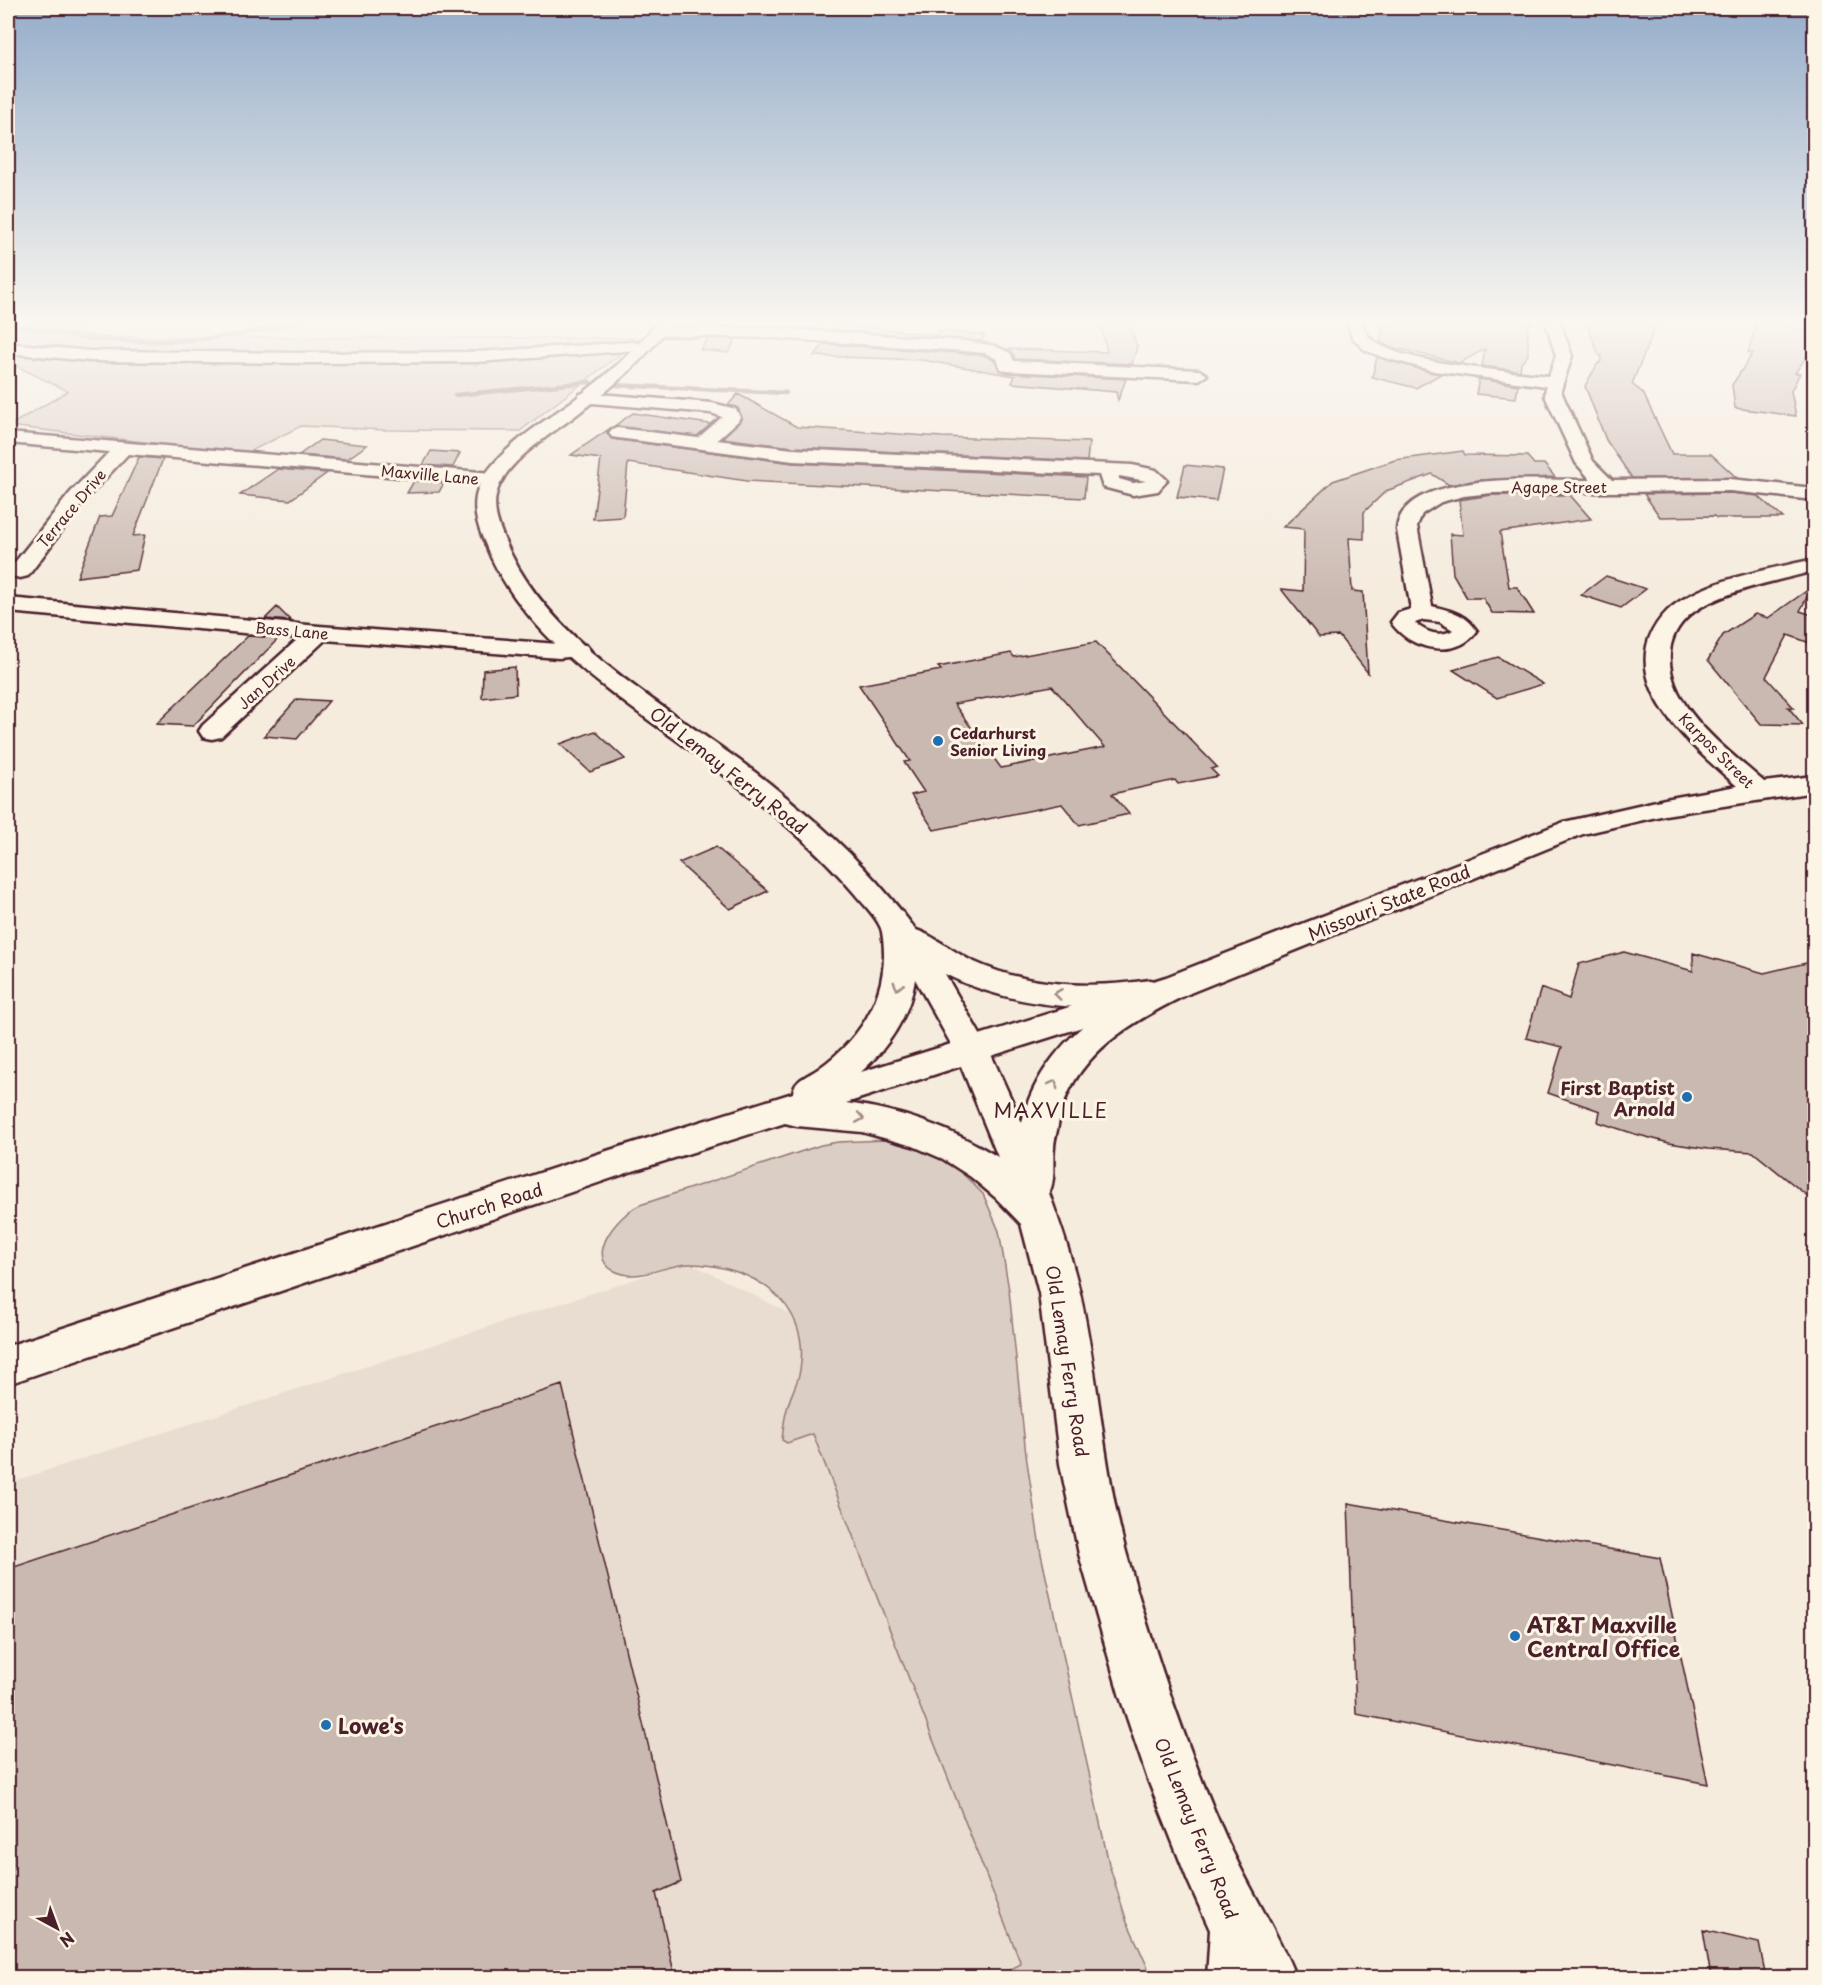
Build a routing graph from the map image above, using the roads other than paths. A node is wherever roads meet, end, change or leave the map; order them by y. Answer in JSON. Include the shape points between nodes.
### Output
{"nodes":[{"id":1,"x":567,"y":413,"type":"edge"},
{"id":2,"x":729,"y":413,"type":"edge"},
{"id":3,"x":1561,"y":413,"type":"edge"},
{"id":4,"x":618,"y":433,"type":"dead end"},
{"id":5,"x":8,"y":438,"type":"edge"},
{"id":6,"x":703,"y":443,"type":"junction"},
{"id":7,"x":123,"y":447,"type":"junction"},
{"id":8,"x":1108,"y":470,"type":"dead end"},
{"id":9,"x":493,"y":479,"type":"junction"},
{"id":10,"x":1607,"y":486,"type":"junction"},
{"id":11,"x":1815,"y":494,"type":"edge"},
{"id":12,"x":1815,"y":566,"type":"edge"},
{"id":13,"x":20,"y":571,"type":"dead end"},
{"id":14,"x":8,"y":605,"type":"edge"},
{"id":15,"x":1423,"y":613,"type":"dead end"},
{"id":16,"x":319,"y":633,"type":"junction"},
{"id":17,"x":578,"y":650,"type":"junction"},
{"id":18,"x":212,"y":731,"type":"dead end"},
{"id":19,"x":1815,"y":784,"type":"edge"},
{"id":20,"x":1758,"y":791,"type":"junction"},
{"id":21,"x":898,"y":929,"type":"junction"},
{"id":22,"x":1178,"y":985,"type":"junction"},
{"id":23,"x":972,"y":1050,"type":"junction"},
{"id":24,"x":760,"y":1116,"type":"junction"},
{"id":25,"x":1040,"y":1223,"type":"junction"},
{"id":26,"x":8,"y":1365,"type":"edge"},
{"id":27,"x":1248,"y":1962,"type":"edge"}],
"edges":[{"from":1,"to":9,"type":"street","name":"Old Lemay Ferry Road","via":[[522,448]]},
{"from":2,"to":6,"type":"street","via":[[732,417],[729,421]]},
{"from":3,"to":10,"type":"street","via":[[1585,463]]},
{"from":4,"to":6,"type":"street"},
{"from":5,"to":7,"type":"street","name":"Maxville Lane"},
{"from":6,"to":8,"type":"street","via":[[802,455]]},
{"from":7,"to":9,"type":"street","name":"Maxville Lane"},
{"from":7,"to":13,"type":"street","name":"Terrace Drive","via":[[77,497]]},
{"from":9,"to":17,"type":"street","name":"Old Lemay Ferry Road","via":[[486,494],[485,516],[499,552],[532,603]]},
{"from":10,"to":11,"type":"street","name":"Agape Street","via":[[1742,486]]},
{"from":10,"to":15,"type":"street","name":"Agape Street","via":[[1479,488],[1444,494],[1423,503],[1407,524]]},
{"from":12,"to":20,"type":"street","name":"Karpos Street","via":[[1700,599],[1673,618],[1657,645],[1661,681],[1680,715]]},
{"from":14,"to":16,"type":"street","name":"Bass Lane"},
{"from":16,"to":17,"type":"street","name":"Bass Lane"},
{"from":16,"to":18,"type":"street","name":"Jan Drive"},
{"from":17,"to":21,"type":"street","name":"Old Lemay Ferry Road","via":[[641,703],[764,792],[825,845]]},
{"from":19,"to":20,"type":"street","name":"Missouri State Road"},
{"from":20,"to":22,"type":"street","name":"Missouri State Road","via":[[1574,828]]},
{"from":22,"to":21,"type":"street","one_way":true,"via":[[1102,996],[1023,989],[950,964]]},
{"from":21,"to":23,"type":"street","name":"Old Lemay Ferry Road"},
{"from":21,"to":24,"type":"street","one_way":true,"via":[[900,983],[885,1020],[872,1039],[813,1089]]},
{"from":22,"to":23,"type":"street","name":"Missouri State Road"},
{"from":25,"to":22,"type":"street","one_way":true,"via":[[1033,1157],[1046,1099],[1060,1073],[1098,1030],[1123,1012]]},
{"from":23,"to":24,"type":"street","name":"Church Road"},
{"from":23,"to":25,"type":"street","name":"Old Lemay Ferry Road","via":[[1008,1132]]},
{"from":24,"to":25,"type":"street","one_way":true,"via":[[835,1114],[921,1134],[999,1178]]},
{"from":24,"to":26,"type":"street","name":"Church Road"},
{"from":25,"to":27,"type":"street","name":"Old Lemay Ferry Road","via":[[1053,1265],[1089,1493],[1112,1589],[1153,1718]]}]}
